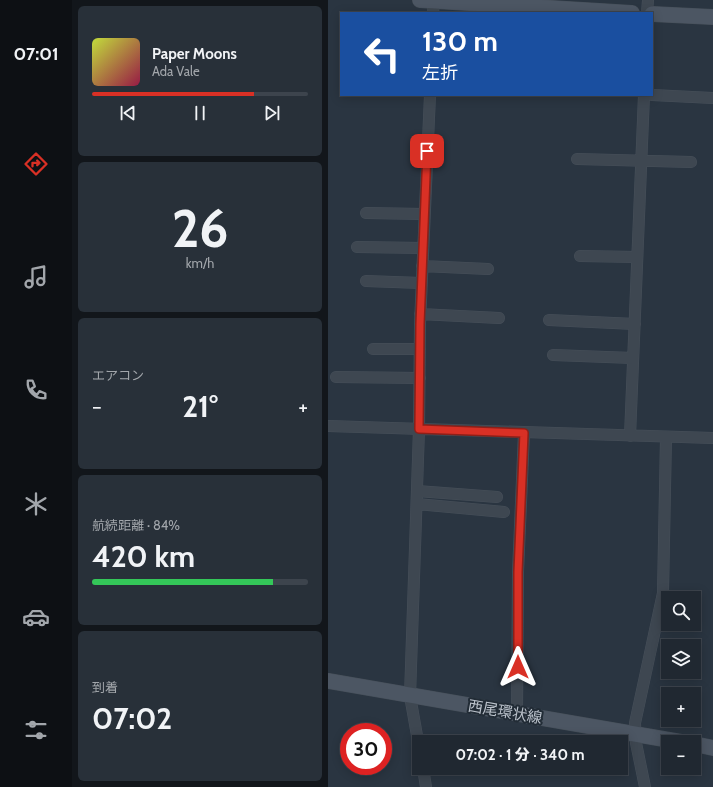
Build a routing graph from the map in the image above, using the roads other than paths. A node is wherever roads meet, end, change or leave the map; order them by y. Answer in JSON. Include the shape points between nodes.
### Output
{"nodes":[{"id":1,"x":420,"y":0,"type":"edge"},
{"id":2,"x":434,"y":0,"type":"edge"},
{"id":3,"x":648,"y":0,"type":"edge"},
{"id":4,"x":434,"y":12,"type":"edge"},
{"id":5,"x":617,"y":12,"type":"edge"},
{"id":6,"x":647,"y":12,"type":"edge"},
{"id":7,"x":653,"y":14,"type":"edge"},
{"id":8,"x":713,"y":17,"type":"edge"},
{"id":9,"x":653,"y":95,"type":"edge"},
{"id":10,"x":430,"y":96,"type":"edge"},
{"id":11,"x":644,"y":96,"type":"edge"},
{"id":12,"x":713,"y":98,"type":"edge"},
{"id":13,"x":577,"y":159,"type":"dead end"},
{"id":14,"x":641,"y":161,"type":"junction"},
{"id":15,"x":691,"y":162,"type":"dead end"},
{"id":16,"x":366,"y":214,"type":"dead end"},
{"id":17,"x":424,"y":214,"type":"junction"},
{"id":18,"x":358,"y":247,"type":"dead end"},
{"id":19,"x":423,"y":248,"type":"junction"},
{"id":20,"x":580,"y":256,"type":"dead end"},
{"id":21,"x":638,"y":257,"type":"junction"},
{"id":22,"x":422,"y":266,"type":"junction"},
{"id":23,"x":488,"y":269,"type":"dead end"},
{"id":24,"x":366,"y":281,"type":"dead end"},
{"id":25,"x":421,"y":283,"type":"junction"},
{"id":26,"x":420,"y":314,"type":"junction"},
{"id":27,"x":500,"y":318,"type":"dead end"},
{"id":28,"x":549,"y":320,"type":"dead end"},
{"id":29,"x":635,"y":324,"type":"junction"},
{"id":30,"x":373,"y":349,"type":"dead end"},
{"id":31,"x":420,"y":349,"type":"junction"},
{"id":32,"x":553,"y":355,"type":"dead end"},
{"id":33,"x":633,"y":358,"type":"junction"},
{"id":34,"x":336,"y":377,"type":"dead end"},
{"id":35,"x":420,"y":378,"type":"junction"},
{"id":36,"x":328,"y":426,"type":"edge"},
{"id":37,"x":419,"y":429,"type":"junction"},
{"id":38,"x":524,"y":433,"type":"junction"},
{"id":39,"x":630,"y":436,"type":"junction"},
{"id":40,"x":666,"y":437,"type":"junction"},
{"id":41,"x":713,"y":438,"type":"edge"},
{"id":42,"x":417,"y":491,"type":"junction"},
{"id":43,"x":497,"y":497,"type":"dead end"},
{"id":44,"x":417,"y":504,"type":"junction"},
{"id":45,"x":504,"y":512,"type":"dead end"},
{"id":46,"x":328,"y":681,"type":"edge"},
{"id":47,"x":410,"y":696,"type":"junction"},
{"id":48,"x":517,"y":714,"type":"junction"},
{"id":49,"x":635,"y":734,"type":"junction"},
{"id":50,"x":417,"y":735,"type":"edge"},
{"id":51,"x":661,"y":739,"type":"edge"},
{"id":52,"x":701,"y":745,"type":"edge"},
{"id":53,"x":713,"y":748,"type":"edge"},
{"id":54,"x":424,"y":775,"type":"edge"},
{"id":55,"x":426,"y":787,"type":"edge"},
{"id":56,"x":645,"y":787,"type":"edge"}],
"edges":[{"from":1,"to":2,"type":"main road"},
{"from":2,"to":4,"type":"street"},
{"from":2,"to":5,"type":"main road"},
{"from":3,"to":6,"type":"street"},
{"from":7,"to":8,"type":"main road"},
{"from":9,"to":12,"type":"street"},
{"from":10,"to":17,"type":"street"},
{"from":11,"to":14,"type":"street"},
{"from":13,"to":14,"type":"street"},
{"from":14,"to":15,"type":"street"},
{"from":14,"to":21,"type":"street"},
{"from":16,"to":17,"type":"street"},
{"from":17,"to":19,"type":"street"},
{"from":18,"to":19,"type":"street"},
{"from":19,"to":22,"type":"street"},
{"from":20,"to":21,"type":"street"},
{"from":21,"to":29,"type":"street"},
{"from":22,"to":23,"type":"street"},
{"from":22,"to":25,"type":"street"},
{"from":24,"to":25,"type":"street"},
{"from":25,"to":26,"type":"street"},
{"from":26,"to":27,"type":"street"},
{"from":26,"to":31,"type":"street"},
{"from":28,"to":29,"type":"street"},
{"from":29,"to":33,"type":"street"},
{"from":30,"to":31,"type":"street"},
{"from":31,"to":35,"type":"street"},
{"from":32,"to":33,"type":"street"},
{"from":33,"to":39,"type":"street"},
{"from":34,"to":35,"type":"street"},
{"from":35,"to":37,"type":"street"},
{"from":36,"to":37,"type":"street"},
{"from":37,"to":38,"type":"street"},
{"from":37,"to":42,"type":"street"},
{"from":38,"to":39,"type":"street"},
{"from":38,"to":48,"type":"street","via":[[518,572]]},
{"from":39,"to":40,"type":"street"},
{"from":40,"to":41,"type":"street"},
{"from":40,"to":49,"type":"street","via":[[663,593],[635,723]]},
{"from":42,"to":43,"type":"street"},
{"from":42,"to":44,"type":"street"},
{"from":44,"to":45,"type":"street"},
{"from":44,"to":47,"type":"street"},
{"from":46,"to":47,"type":"main road","name":"西尾環状線"},
{"from":47,"to":48,"type":"main road","name":"西尾環状線"},
{"from":47,"to":50,"type":"street"},
{"from":48,"to":49,"type":"main road","name":"西尾環状線"},
{"from":49,"to":51,"type":"main road","name":"西尾環状線"},
{"from":49,"to":56,"type":"street"},
{"from":52,"to":53,"type":"main road"},
{"from":54,"to":55,"type":"street"}]}
